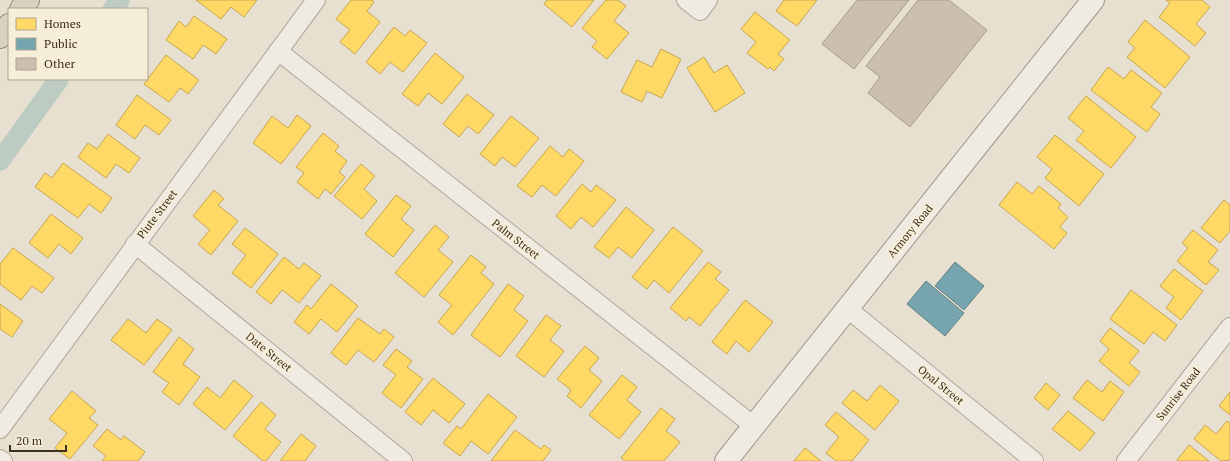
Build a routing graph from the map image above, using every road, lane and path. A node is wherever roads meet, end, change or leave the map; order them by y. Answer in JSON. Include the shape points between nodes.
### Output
{"nodes":[{"id":1,"x":316,"y":0,"type":"edge"},
{"id":2,"x":1093,"y":0,"type":"edge"},
{"id":3,"x":8,"y":26,"type":"edge"},
{"id":4,"x":0,"y":37,"type":"edge"},
{"id":5,"x":278,"y":51,"type":"junction"},
{"id":6,"x":135,"y":244,"type":"junction"},
{"id":7,"x":848,"y":309,"type":"junction"},
{"id":8,"x":1230,"y":327,"type":"edge"},
{"id":9,"x":754,"y":426,"type":"junction"},
{"id":10,"x":0,"y":428,"type":"edge"},
{"id":11,"x":0,"y":459,"type":"edge"},
{"id":12,"x":3,"y":461,"type":"edge"},
{"id":13,"x":403,"y":461,"type":"edge"},
{"id":14,"x":726,"y":461,"type":"edge"},
{"id":15,"x":1034,"y":461,"type":"edge"},
{"id":16,"x":1126,"y":461,"type":"edge"}],
"edges":[{"from":1,"to":5,"type":"street","name":"Piute Street"},
{"from":2,"to":7,"type":"main road","name":"Armory Road"},
{"from":3,"to":4,"type":"highway"},
{"from":5,"to":6,"type":"street","name":"Piute Street"},
{"from":5,"to":9,"type":"street","name":"Palm Street"},
{"from":6,"to":10,"type":"street","name":"Piute Street"},
{"from":6,"to":13,"type":"street","name":"Date Street"},
{"from":7,"to":9,"type":"main road","name":"Armory Road"},
{"from":7,"to":15,"type":"street","name":"Opal Street"},
{"from":8,"to":16,"type":"street","name":"Sunrise Road"},
{"from":9,"to":14,"type":"main road","name":"Armory Road"},
{"from":11,"to":12,"type":"street"}]}
